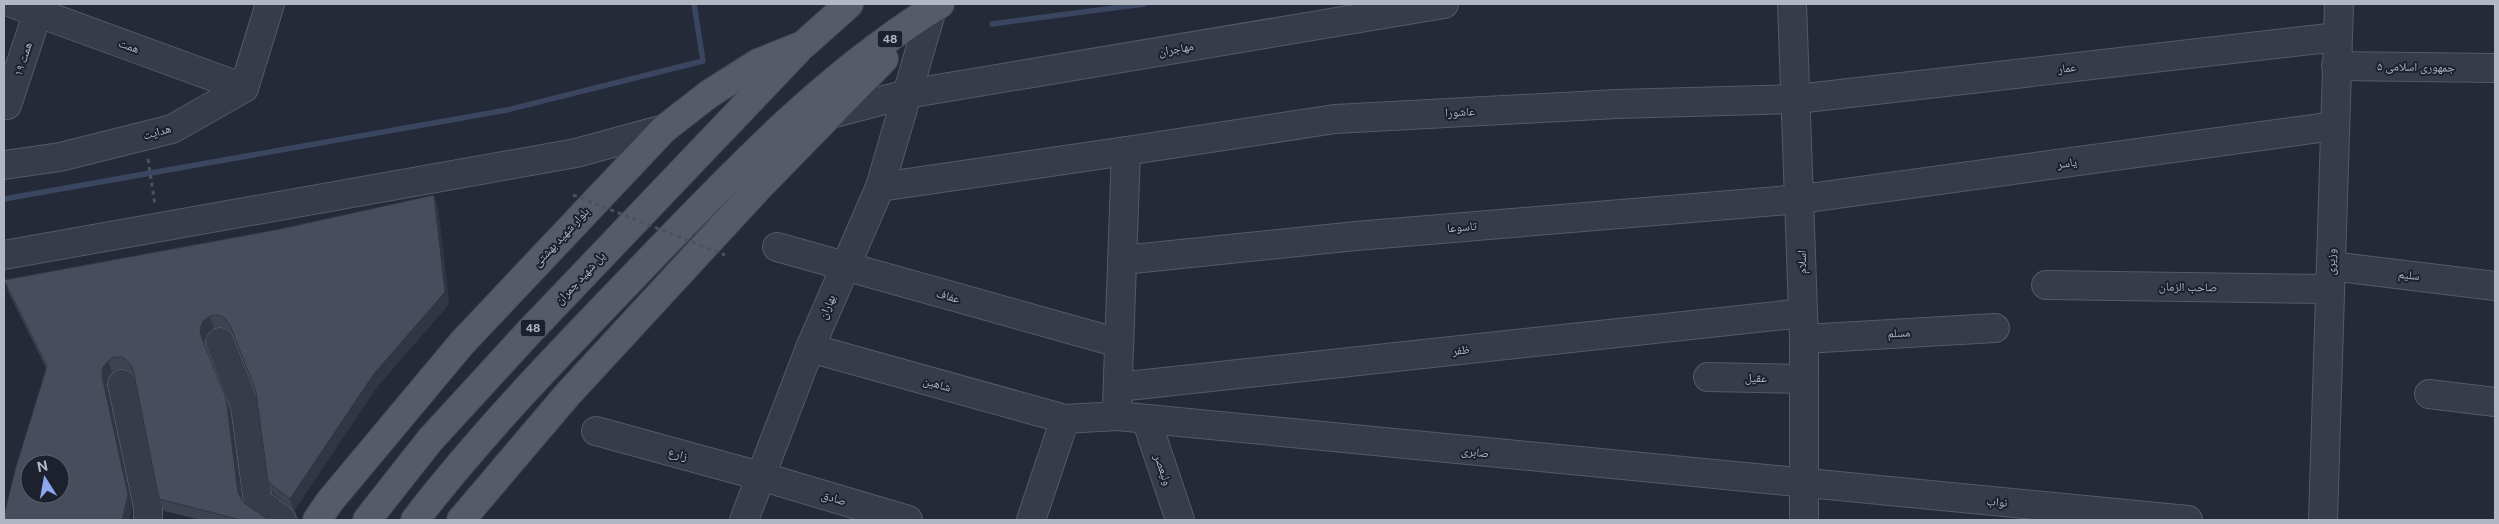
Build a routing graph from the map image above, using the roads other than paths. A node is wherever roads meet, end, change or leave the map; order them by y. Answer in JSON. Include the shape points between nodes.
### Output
{"nodes":[{"id":1,"x":270,"y":4,"type":"edge"},
{"id":2,"x":848,"y":4,"type":"edge"},
{"id":3,"x":1444,"y":4,"type":"edge"},
{"id":4,"x":1792,"y":4,"type":"edge"},
{"id":5,"x":2339,"y":4,"type":"edge"},
{"id":6,"x":936,"y":6,"type":"edge"},
{"id":7,"x":26,"y":8,"type":"edge"},
{"id":8,"x":2337,"y":36,"type":"junction"},
{"id":9,"x":803,"y":45,"type":"junction"},
{"id":10,"x":2336,"y":66,"type":"junction"},
{"id":11,"x":2495,"y":68,"type":"edge"},
{"id":12,"x":244,"y":88,"type":"junction"},
{"id":13,"x":907,"y":94,"type":"junction"},
{"id":14,"x":1797,"y":99,"type":"junction"},
{"id":15,"x":8,"y":105,"type":"dead end"},
{"id":16,"x":831,"y":114,"type":"junction"},
{"id":17,"x":2334,"y":126,"type":"junction"},
{"id":18,"x":664,"y":130,"type":"junction"},
{"id":19,"x":1126,"y":151,"type":"junction"},
{"id":20,"x":4,"y":165,"type":"edge"},
{"id":21,"x":880,"y":187,"type":"junction"},
{"id":22,"x":1801,"y":199,"type":"junction"},
{"id":23,"x":777,"y":246,"type":"dead end"},
{"id":24,"x":4,"y":255,"type":"edge"},
{"id":25,"x":1123,"y":260,"type":"junction"},
{"id":26,"x":844,"y":267,"type":"junction"},
{"id":27,"x":2330,"y":277,"type":"junction"},
{"id":28,"x":2046,"y":285,"type":"dead end"},
{"id":29,"x":2492,"y":285,"type":"edge"},
{"id":30,"x":1804,"y":326,"type":"junction"},
{"id":31,"x":1994,"y":328,"type":"dead end"},
{"id":32,"x":220,"y":342,"type":"dead end"},
{"id":33,"x":1119,"y":343,"type":"junction"},
{"id":34,"x":810,"y":348,"type":"junction"},
{"id":35,"x":1708,"y":377,"type":"dead end"},
{"id":36,"x":1804,"y":379,"type":"junction"},
{"id":37,"x":122,"y":384,"type":"dead end"},
{"id":38,"x":1118,"y":387,"type":"junction"},
{"id":39,"x":2429,"y":394,"type":"dead end"},
{"id":40,"x":2495,"y":402,"type":"edge"},
{"id":41,"x":1117,"y":416,"type":"junction"},
{"id":42,"x":1065,"y":419,"type":"junction"},
{"id":43,"x":1146,"y":419,"type":"junction"},
{"id":44,"x":596,"y":431,"type":"dead end"},
{"id":45,"x":760,"y":476,"type":"junction"},
{"id":46,"x":1805,"y":485,"type":"junction"},
{"id":47,"x":148,"y":520,"type":"edge"},
{"id":48,"x":282,"y":520,"type":"edge"},
{"id":49,"x":317,"y":520,"type":"edge"},
{"id":50,"x":367,"y":520,"type":"edge"},
{"id":51,"x":416,"y":520,"type":"edge"},
{"id":52,"x":462,"y":520,"type":"edge"},
{"id":53,"x":744,"y":520,"type":"edge"},
{"id":54,"x":908,"y":520,"type":"edge"},
{"id":55,"x":1031,"y":520,"type":"edge"},
{"id":56,"x":1180,"y":520,"type":"edge"},
{"id":57,"x":1804,"y":520,"type":"edge"},
{"id":58,"x":2188,"y":520,"type":"edge"},
{"id":59,"x":2323,"y":520,"type":"edge"}],
"edges":[{"from":1,"to":12,"type":"street"},
{"from":2,"to":9,"type":"main road","name":"بلوار شهید بهشتی","number":"48"},
{"from":3,"to":13,"type":"street","name":"مهاجران"},
{"from":4,"to":14,"type":"street","name":"اسلام"},
{"from":5,"to":8,"type":"street","name":"وزیری"},
{"from":6,"to":13,"type":"street","name":"بهاران"},
{"from":6,"to":16,"type":"main road"},
{"from":6,"to":51,"type":"main road","number":"48","via":[[841,74],[738,169],[556,357],[460,462]]},
{"from":7,"to":12,"type":"street","name":"همت"},
{"from":7,"to":15,"type":"street","name":"همت ۱۹"},
{"from":8,"to":10,"type":"street","name":"وزیری"},
{"from":8,"to":14,"type":"street","name":"عمار"},
{"from":9,"to":18,"type":"main road","name":"بلوار شهید بهشتی","via":[[758,63],[709,94]]},
{"from":9,"to":50,"type":"main road","name":"پل شهید چمران","number":"48","via":[[517,345],[430,440]]},
{"from":10,"to":11,"type":"street","name":"جمهوری اسلامی ۵"},
{"from":10,"to":17,"type":"street","name":"وزیری"},
{"from":12,"to":20,"type":"street","name":"هدایت","via":[[172,129],[60,157]]},
{"from":13,"to":16,"type":"street","name":"مهاجران"},
{"from":13,"to":21,"type":"street","name":"بهاران"},
{"from":14,"to":19,"type":"street","name":"عاشورا","via":[[1617,104],[1335,119]]},
{"from":14,"to":22,"type":"street","name":"اسلام"},
{"from":16,"to":52,"type":"main road","via":[[759,187],[568,394]]},
{"from":17,"to":22,"type":"street","name":"یاسر"},
{"from":17,"to":27,"type":"street","name":"وزیری"},
{"from":18,"to":24,"type":"street","via":[[576,153]]},
{"from":18,"to":49,"type":"main road","name":"بلوار شهید بهشتی","via":[[462,343]]},
{"from":19,"to":21,"type":"street","name":"عاشورا"},
{"from":19,"to":25,"type":"street"},
{"from":21,"to":26,"type":"street","name":"بهاران"},
{"from":22,"to":25,"type":"street","name":"تاسوعا","via":[[1366,235]]},
{"from":22,"to":30,"type":"street","name":"اسلام"},
{"from":23,"to":26,"type":"street","name":"عفاف"},
{"from":25,"to":33,"type":"street"},
{"from":26,"to":33,"type":"street","name":"عفاف"},
{"from":26,"to":34,"type":"street","name":"بهاران"},
{"from":27,"to":28,"type":"street","name":"صاحب الزمان"},
{"from":27,"to":29,"type":"street","name":"سلیم"},
{"from":27,"to":59,"type":"street","name":"وزیری"},
{"from":30,"to":31,"type":"street","name":"مسلم"},
{"from":30,"to":36,"type":"street","name":"اسلام"},
{"from":30,"to":38,"type":"street","name":"ظفر"},
{"from":32,"to":48,"type":"street","via":[[245,406],[258,502]]},
{"from":33,"to":38,"type":"street"},
{"from":34,"to":42,"type":"street","name":"شاهین"},
{"from":34,"to":45,"type":"street","name":"بهاران"},
{"from":35,"to":36,"type":"street","name":"عقیل"},
{"from":36,"to":46,"type":"street","name":"اسلام"},
{"from":37,"to":47,"type":"street"},
{"from":38,"to":41,"type":"street"},
{"from":39,"to":40,"type":"street"},
{"from":41,"to":42,"type":"street","name":"شاهین"},
{"from":41,"to":43,"type":"street","name":"صابری"},
{"from":42,"to":55,"type":"street"},
{"from":43,"to":46,"type":"street","name":"صابری"},
{"from":43,"to":56,"type":"street","name":"ولیعصر"},
{"from":44,"to":45,"type":"street","name":"زارع"},
{"from":45,"to":53,"type":"street","name":"بهاران"},
{"from":45,"to":54,"type":"street","name":"صادق"},
{"from":46,"to":57,"type":"street","name":"اسلام"},
{"from":46,"to":58,"type":"street","name":"نواب"}]}
